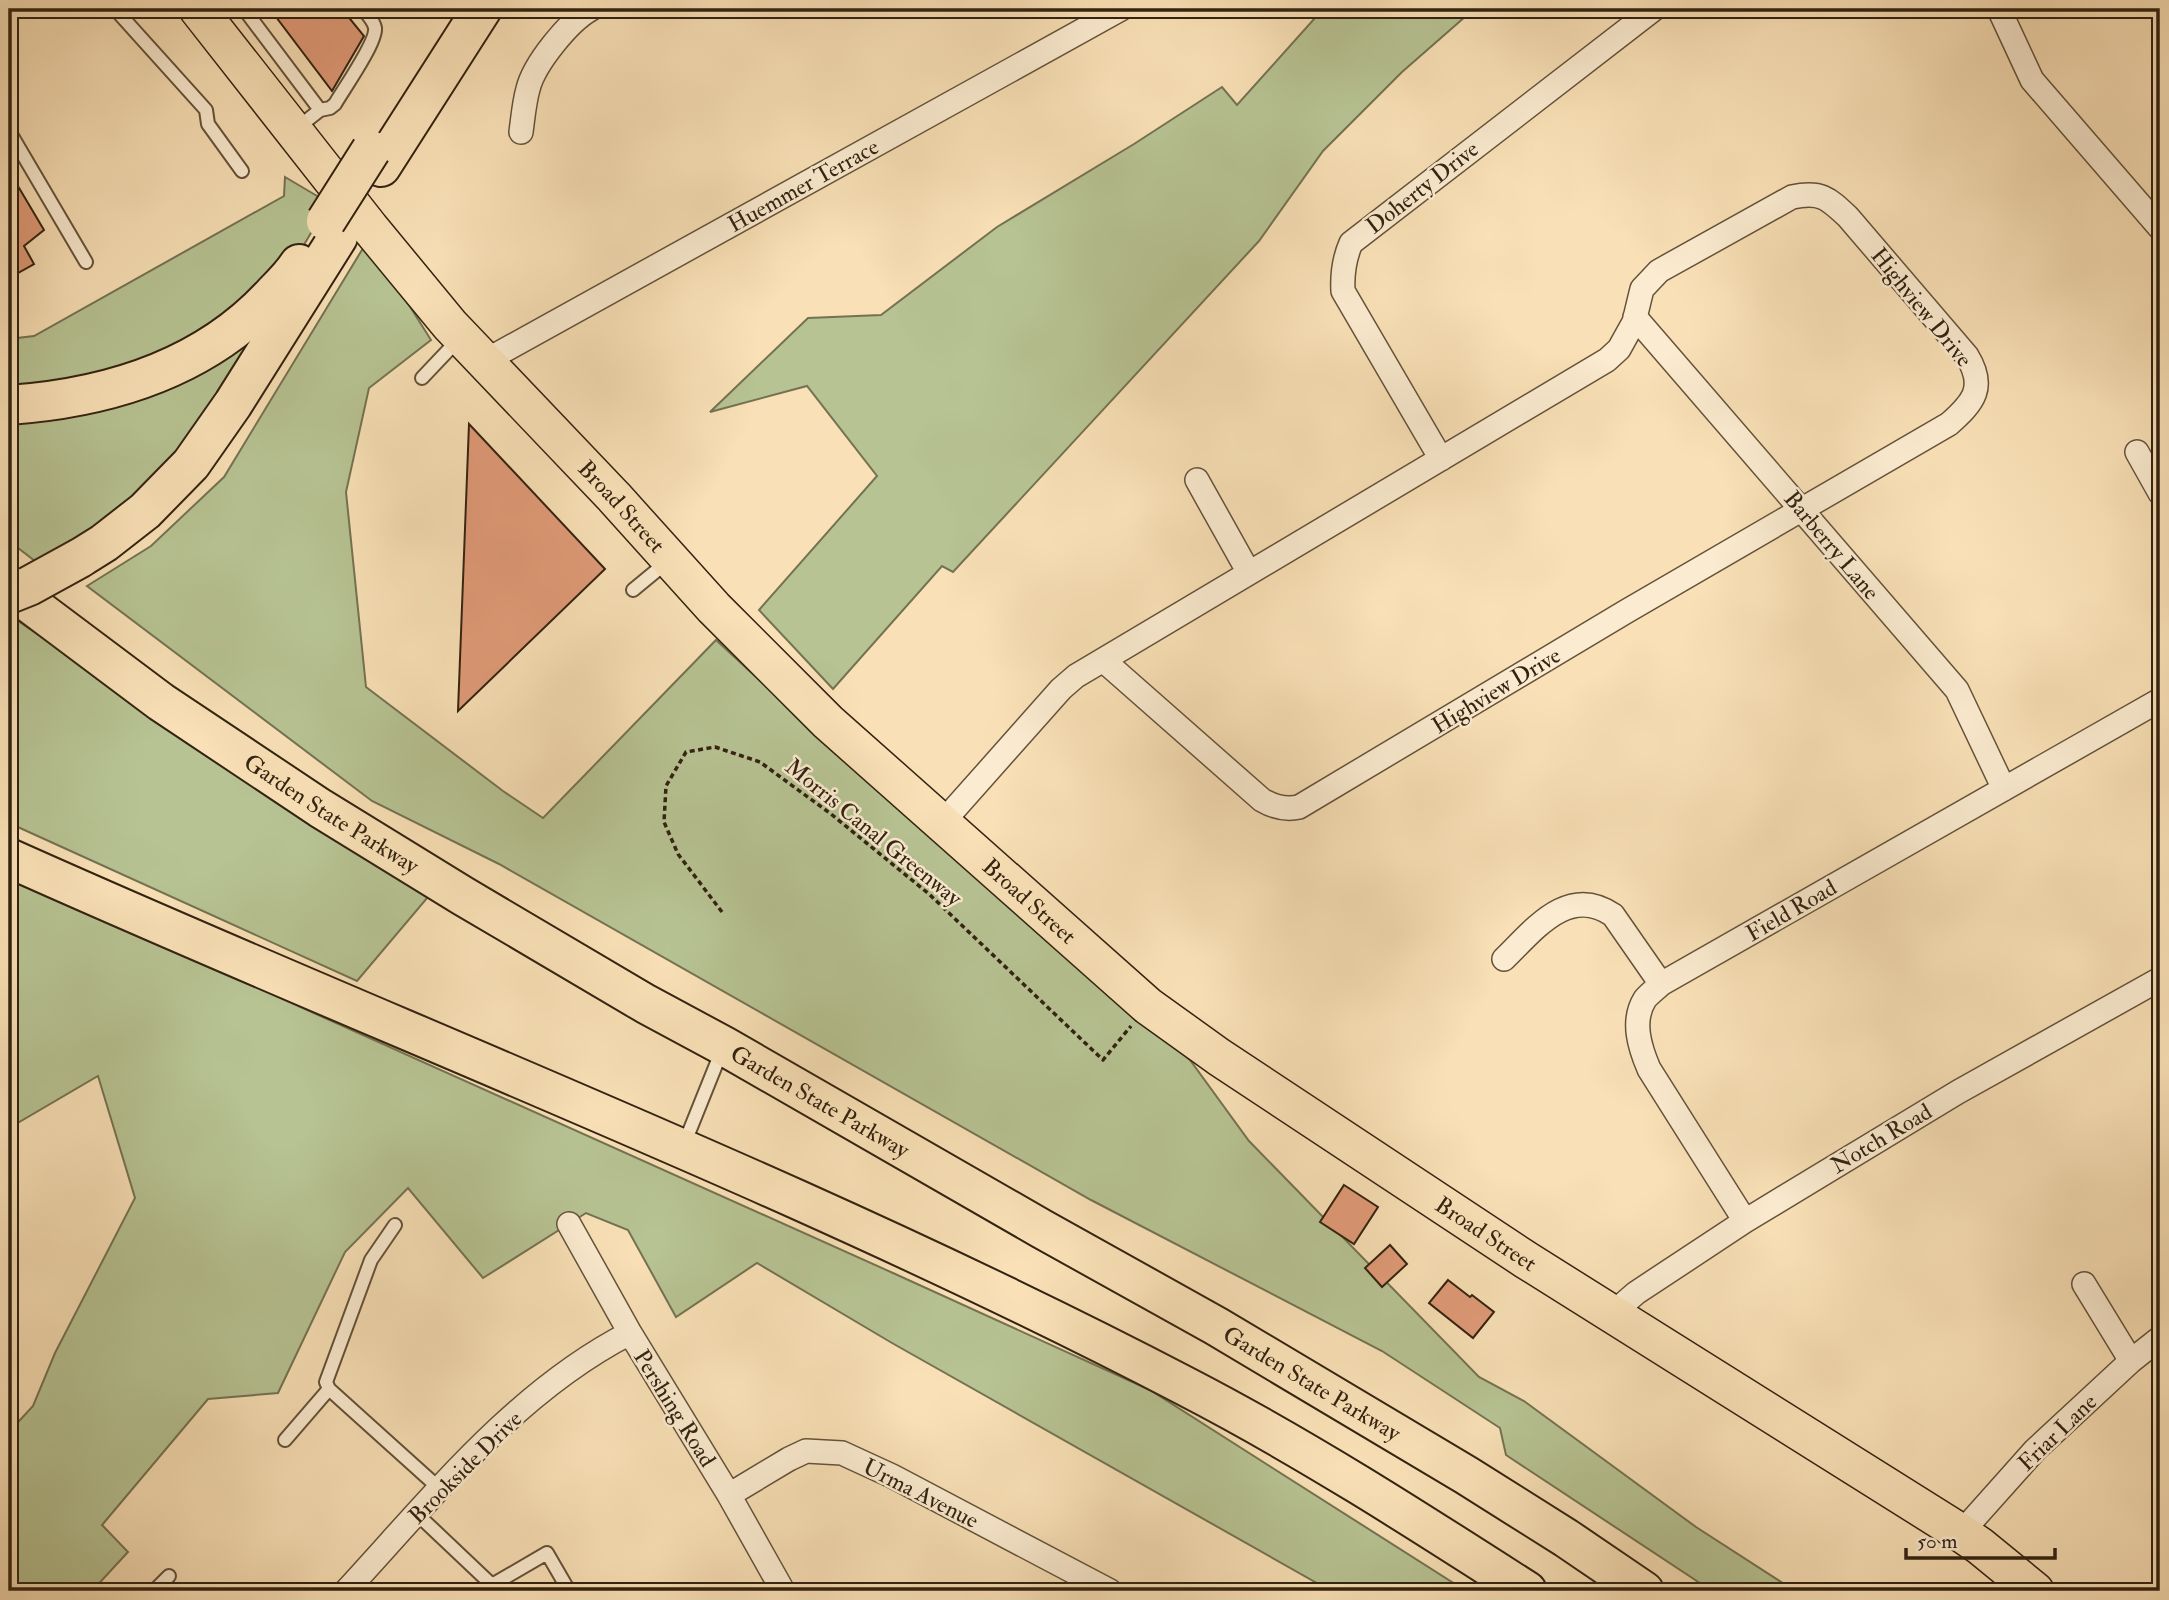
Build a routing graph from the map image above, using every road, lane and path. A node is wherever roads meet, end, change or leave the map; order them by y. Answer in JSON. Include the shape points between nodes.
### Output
{"nodes":[{"id":1,"x":115,"y":9,"type":"edge"},
{"id":2,"x":198,"y":9,"type":"edge"},
{"id":3,"x":244,"y":9,"type":"edge"},
{"id":4,"x":363,"y":9,"type":"edge"},
{"id":5,"x":460,"y":9,"type":"edge"},
{"id":6,"x":482,"y":9,"type":"edge"},
{"id":7,"x":591,"y":9,"type":"edge"},
{"id":8,"x":1121,"y":9,"type":"edge"},
{"id":9,"x":1654,"y":9,"type":"edge"},
{"id":10,"x":1999,"y":9,"type":"edge"},
{"id":11,"x":307,"y":121,"type":"junction"},
{"id":12,"x":9,"y":131,"type":"edge"},
{"id":13,"x":521,"y":132,"type":"dead end"},
{"id":14,"x":376,"y":159,"type":"junction"},
{"id":15,"x":242,"y":171,"type":"dead end"},
{"id":16,"x":2160,"y":228,"type":"edge"},
{"id":17,"x":332,"y":229,"type":"junction"},
{"id":18,"x":86,"y":262,"type":"dead end"},
{"id":19,"x":1635,"y":317,"type":"junction"},
{"id":20,"x":473,"y":349,"type":"junction"},
{"id":21,"x":422,"y":377,"type":"dead end"},
{"id":22,"x":9,"y":405,"type":"edge"},
{"id":23,"x":2137,"y":452,"type":"dead end"},
{"id":24,"x":1441,"y":459,"type":"junction"},
{"id":25,"x":1197,"y":480,"type":"dead end"},
{"id":26,"x":2160,"y":493,"type":"edge"},
{"id":27,"x":1802,"y":510,"type":"junction"},
{"id":28,"x":670,"y":559,"type":"junction"},
{"id":29,"x":1249,"y":573,"type":"junction"},
{"id":30,"x":9,"y":588,"type":"edge"},
{"id":31,"x":634,"y":590,"type":"dead end"},
{"id":32,"x":9,"y":594,"type":"edge"},
{"id":33,"x":1103,"y":660,"type":"junction"},
{"id":34,"x":2160,"y":700,"type":"edge"},
{"id":35,"x":2004,"y":789,"type":"junction"},
{"id":36,"x":942,"y":823,"type":"junction"},
{"id":37,"x":9,"y":858,"type":"edge"},
{"id":38,"x":722,"y":912,"type":"dead end"},
{"id":39,"x":1504,"y":959,"type":"dead end"},
{"id":40,"x":2160,"y":980,"type":"edge"},
{"id":41,"x":1661,"y":984,"type":"junction"},
{"id":42,"x":1148,"y":1006,"type":"junction"},
{"id":43,"x":724,"y":1046,"type":"junction"},
{"id":44,"x":683,"y":1148,"type":"junction"},
{"id":45,"x":1745,"y":1221,"type":"junction"},
{"id":46,"x":569,"y":1224,"type":"dead end"},
{"id":47,"x":396,"y":1225,"type":"dead end"},
{"id":48,"x":2084,"y":1284,"type":"dead end"},
{"id":49,"x":1613,"y":1314,"type":"junction"},
{"id":50,"x":629,"y":1334,"type":"junction"},
{"id":51,"x":2160,"y":1338,"type":"edge"},
{"id":52,"x":2131,"y":1361,"type":"junction"},
{"id":53,"x":329,"y":1389,"type":"junction"},
{"id":54,"x":285,"y":1440,"type":"dead end"},
{"id":55,"x":440,"y":1489,"type":"junction"},
{"id":56,"x":729,"y":1495,"type":"junction"},
{"id":57,"x":417,"y":1514,"type":"junction"},
{"id":58,"x":1961,"y":1534,"type":"junction"},
{"id":59,"x":169,"y":1576,"type":"dead end"},
{"id":60,"x":494,"y":1588,"type":"edge"},
{"id":61,"x":154,"y":1591,"type":"edge"},
{"id":62,"x":346,"y":1591,"type":"edge"},
{"id":63,"x":569,"y":1591,"type":"edge"},
{"id":64,"x":783,"y":1591,"type":"edge"},
{"id":65,"x":1110,"y":1591,"type":"edge"},
{"id":66,"x":1527,"y":1591,"type":"edge"},
{"id":67,"x":1644,"y":1591,"type":"edge"},
{"id":68,"x":2035,"y":1591,"type":"edge"}],
"edges":[{"from":1,"to":15,"type":"lane","via":[[206,110],[208,124]]},
{"from":2,"to":11,"type":"main road","name":"Broad Street"},
{"from":3,"to":11,"type":"lane"},
{"from":4,"to":11,"type":"lane","via":[[376,29],[373,42],[334,104]]},
{"from":5,"to":14,"type":"highway"},
{"from":6,"to":14,"type":"highway"},
{"from":7,"to":13,"type":"street","via":[[549,50],[528,86]]},
{"from":8,"to":20,"type":"street","name":"Huemmer Terrace"},
{"from":9,"to":24,"type":"street","name":"Doherty Drive","via":[[1351,243],[1342,274],[1343,291]]},
{"from":10,"to":16,"type":"street","via":[[2032,80]]},
{"from":11,"to":20,"type":"main road","name":"Broad Street","via":[[370,228]]},
{"from":12,"to":18,"type":"lane"},
{"from":14,"to":17,"type":"highway"},
{"from":17,"to":22,"type":"highway","via":[[258,311],[201,353],[156,375],[104,391]]},
{"from":17,"to":32,"type":"highway","bridge":true,"via":[[233,404],[191,464],[104,543]]},
{"from":19,"to":24,"type":"street","name":"Highview Drive","via":[[1619,349],[1607,360]]},
{"from":19,"to":27,"type":"street","name":"Barberry Lane"},
{"from":19,"to":27,"type":"street","name":"Highview Drive","via":[[1642,289],[1659,271],[1792,197],[1821,195],[1848,217],[1967,356],[1974,366],[1976,390],[1973,400],[1949,424]]},
{"from":20,"to":21,"type":"lane"},
{"from":20,"to":28,"type":"main road","name":"Broad Street"},
{"from":23,"to":26,"type":"street"},
{"from":24,"to":29,"type":"street","name":"Highview Drive"},
{"from":25,"to":29,"type":"street"},
{"from":27,"to":33,"type":"street","name":"Highview Drive","via":[[1310,802],[1290,809],[1262,800]]},
{"from":27,"to":35,"type":"street","name":"Barberry Lane","via":[[1957,691]]},
{"from":28,"to":31,"type":"lane"},
{"from":28,"to":36,"type":"main road","name":"Broad Street","via":[[828,722]]},
{"from":29,"to":33,"type":"street","name":"Highview Drive"},
{"from":30,"to":43,"type":"highway","name":"Garden State Parkway","via":[[161,702],[320,808]]},
{"from":33,"to":36,"type":"street","name":"Highview Drive","via":[[1061,689]]},
{"from":34,"to":35,"type":"street","name":"Field Road"},
{"from":35,"to":41,"type":"street","name":"Field Road"},
{"from":36,"to":42,"type":"main road","name":"Broad Street"},
{"from":37,"to":44,"type":"highway"},
{"from":38,"to":42,"type":"path","name":"Morris Canal Greenway","via":[[678,855],[664,822],[666,786],[686,752],[716,747],[760,762],[831,814],[929,894],[1103,1060]]},
{"from":39,"to":41,"type":"street","via":[[1558,910],[1592,905],[1613,915]]},
{"from":40,"to":45,"type":"street","name":"Notch Road","via":[[1958,1092]]},
{"from":41,"to":45,"type":"street","name":"Field Road","via":[[1639,1013],[1642,1051]]},
{"from":42,"to":49,"type":"main road","name":"Broad Street","via":[[1342,1139]]},
{"from":43,"to":44,"type":"lane"},
{"from":43,"to":67,"type":"highway","name":"Garden State Parkway","via":[[1216,1326],[1466,1475]]},
{"from":44,"to":66,"type":"highway","via":[[1023,1303],[1188,1387],[1393,1505]]},
{"from":45,"to":49,"type":"street","name":"Notch Road","via":[[1636,1293]]},
{"from":46,"to":50,"type":"street","name":"Pershing Road"},
{"from":47,"to":53,"type":"lane","via":[[371,1260],[326,1382]]},
{"from":48,"to":52,"type":"street"},
{"from":49,"to":58,"type":"main road","name":"Broad Street"},
{"from":50,"to":55,"type":"street","name":"Brookside Drive","via":[[592,1355],[495,1430]]},
{"from":50,"to":56,"type":"street","name":"Pershing Road"},
{"from":51,"to":52,"type":"street","name":"Friar Lane"},
{"from":52,"to":58,"type":"street","name":"Friar Lane","via":[[2035,1450]]},
{"from":53,"to":54,"type":"lane"},
{"from":53,"to":55,"type":"lane"},
{"from":55,"to":57,"type":"street","name":"Brookside Drive"},
{"from":56,"to":64,"type":"street","name":"Pershing Road"},
{"from":56,"to":65,"type":"street","name":"Urma Avenue","via":[[806,1451],[842,1453]]},
{"from":57,"to":60,"type":"lane"},
{"from":57,"to":62,"type":"street","name":"Brookside Drive"},
{"from":58,"to":68,"type":"main road","name":"Broad Street"},
{"from":59,"to":61,"type":"lane"},
{"from":60,"to":63,"type":"lane","via":[[547,1553]]}]}
